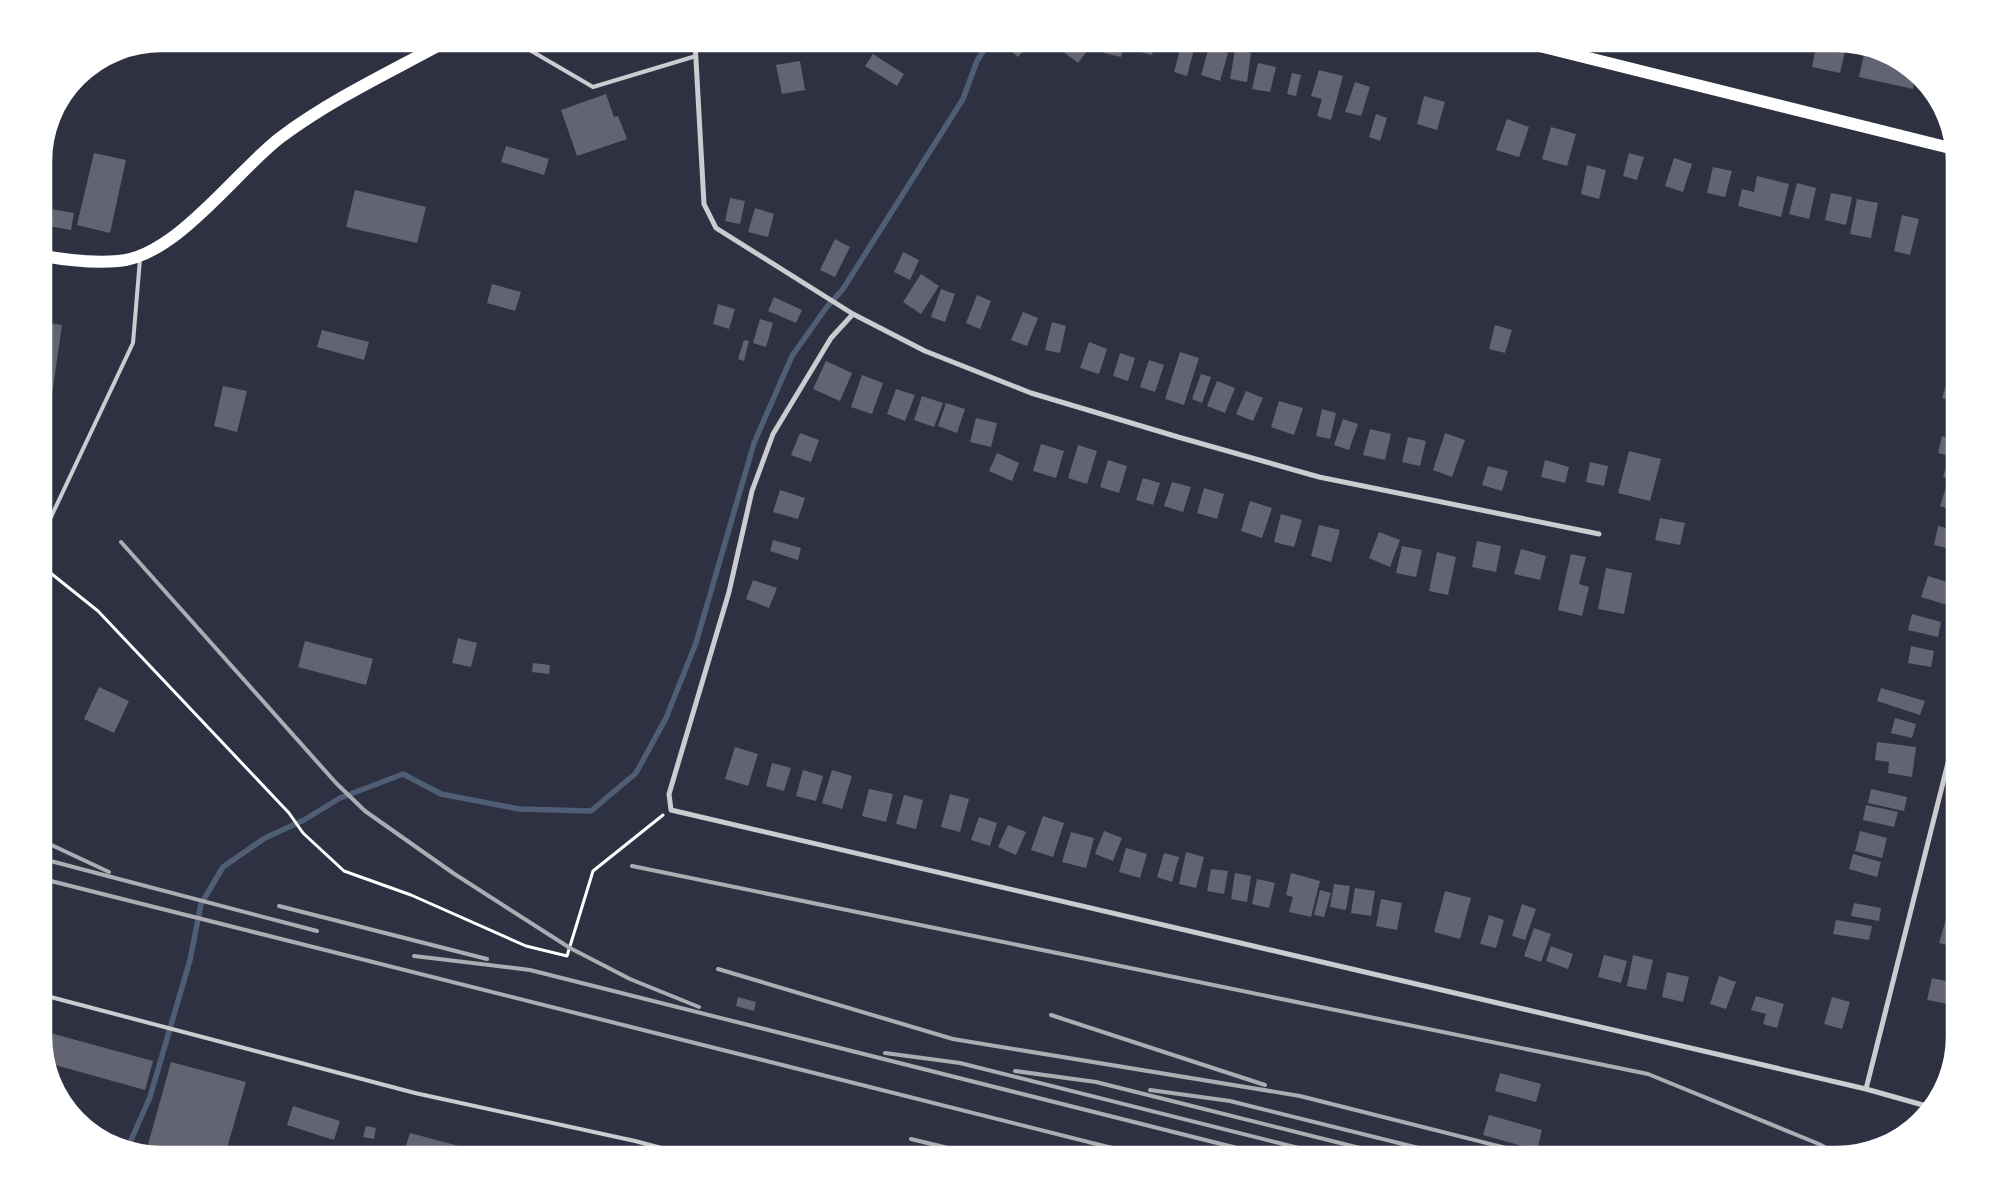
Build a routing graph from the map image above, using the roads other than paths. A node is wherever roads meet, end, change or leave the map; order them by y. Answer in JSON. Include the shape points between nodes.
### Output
{"nodes":[{"id":1,"x":428,"y":51,"type":"edge"},
{"id":2,"x":531,"y":51,"type":"edge"},
{"id":3,"x":696,"y":51,"type":"edge"},
{"id":4,"x":1560,"y":51,"type":"edge"},
{"id":5,"x":696,"y":56,"type":"junction"},
{"id":6,"x":1946,"y":147,"type":"edge"},
{"id":7,"x":140,"y":255,"type":"junction"},
{"id":8,"x":51,"y":257,"type":"edge"},
{"id":9,"x":853,"y":314,"type":"junction"},
{"id":10,"x":51,"y":517,"type":"edge"},
{"id":11,"x":1599,"y":534,"type":"dead end"},
{"id":12,"x":1947,"y":767,"type":"edge"},
{"id":13,"x":51,"y":997,"type":"edge"},
{"id":14,"x":1866,"y":1089,"type":"junction"},
{"id":15,"x":1924,"y":1104,"type":"edge"},
{"id":16,"x":656,"y":1147,"type":"edge"}],
"edges":[{"from":1,"to":7,"type":"main road","via":[[352,92],[281,138],[174,238]]},
{"from":2,"to":5,"type":"lane","via":[[592,87]]},
{"from":3,"to":5,"type":"street"},
{"from":4,"to":6,"type":"main road"},
{"from":5,"to":9,"type":"street","via":[[704,204],[716,228]]},
{"from":7,"to":8,"type":"main road","via":[[119,261]]},
{"from":7,"to":10,"type":"lane","via":[[133,344]]},
{"from":9,"to":11,"type":"street","via":[[925,351],[1031,393],[1178,437],[1319,477]]},
{"from":9,"to":14,"type":"street","via":[[831,338],[773,434],[752,491],[729,592],[669,794],[671,810]]},
{"from":12,"to":14,"type":"street"},
{"from":13,"to":16,"type":"lane","via":[[415,1093]]},
{"from":14,"to":15,"type":"street"}]}
